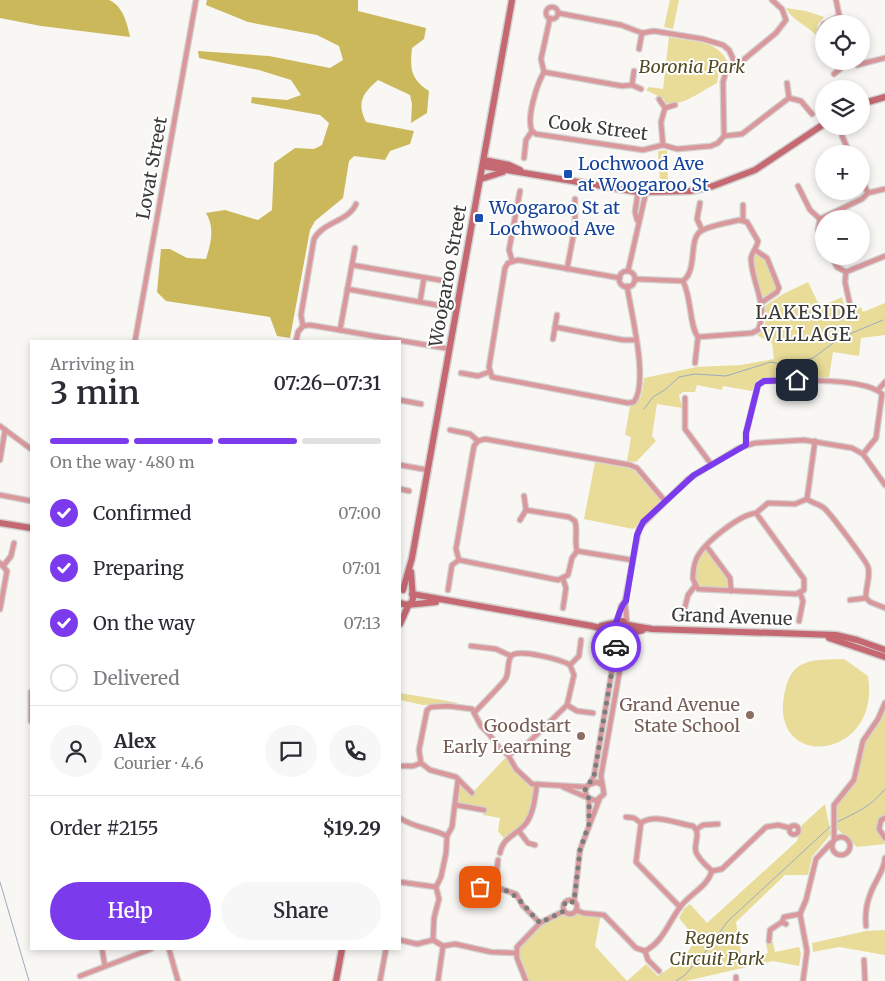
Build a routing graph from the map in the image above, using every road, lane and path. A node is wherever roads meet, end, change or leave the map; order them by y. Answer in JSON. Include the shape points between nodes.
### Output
{"nodes":[{"id":1,"x":196,"y":0,"type":"edge"},
{"id":2,"x":512,"y":0,"type":"edge"},
{"id":3,"x":552,"y":0,"type":"edge"},
{"id":4,"x":772,"y":0,"type":"edge"},
{"id":5,"x":836,"y":0,"type":"edge"},
{"id":6,"x":552,"y":7,"type":"junction"},
{"id":7,"x":558,"y":13,"type":"junction"},
{"id":8,"x":839,"y":15,"type":"edge"},
{"id":9,"x":550,"y":18,"type":"junction"},
{"id":10,"x":642,"y":33,"type":"junction"},
{"id":11,"x":639,"y":49,"type":"dead end"},
{"id":12,"x":885,"y":58,"type":"edge"},
{"id":13,"x":870,"y":62,"type":"edge"},
{"id":14,"x":736,"y":65,"type":"junction"},
{"id":15,"x":838,"y":70,"type":"edge"},
{"id":16,"x":634,"y":71,"type":"dead end"},
{"id":17,"x":544,"y":72,"type":"junction"},
{"id":18,"x":834,"y":74,"type":"dead end"},
{"id":19,"x":787,"y":83,"type":"dead end"},
{"id":20,"x":632,"y":85,"type":"junction"},
{"id":21,"x":641,"y":89,"type":"dead end"},
{"id":22,"x":885,"y":97,"type":"edge"},
{"id":23,"x":789,"y":98,"type":"junction"},
{"id":24,"x":659,"y":99,"type":"dead end"},
{"id":25,"x":870,"y":101,"type":"edge"},
{"id":26,"x":675,"y":105,"type":"dead end"},
{"id":27,"x":665,"y":108,"type":"junction"},
{"id":28,"x":812,"y":114,"type":"dead end"},
{"id":29,"x":815,"y":130,"type":"edge"},
{"id":30,"x":532,"y":131,"type":"junction"},
{"id":31,"x":724,"y":136,"type":"junction"},
{"id":32,"x":842,"y":136,"type":"dead end"},
{"id":33,"x":487,"y":143,"type":"junction"},
{"id":34,"x":663,"y":145,"type":"junction"},
{"id":35,"x":846,"y":145,"type":"edge"},
{"id":36,"x":524,"y":158,"type":"dead end"},
{"id":37,"x":483,"y":163,"type":"junction"},
{"id":38,"x":496,"y":163,"type":"junction"},
{"id":39,"x":509,"y":171,"type":"junction"},
{"id":40,"x":523,"y":171,"type":"junction"},
{"id":41,"x":481,"y":179,"type":"junction"},
{"id":42,"x":798,"y":186,"type":"dead end"},
{"id":43,"x":885,"y":189,"type":"edge"},
{"id":44,"x":520,"y":191,"type":"dead end"},
{"id":45,"x":638,"y":192,"type":"junction"},
{"id":46,"x":646,"y":192,"type":"junction"},
{"id":47,"x":870,"y":193,"type":"edge"},
{"id":48,"x":575,"y":199,"type":"dead end"},
{"id":49,"x":862,"y":200,"type":"edge"},
{"id":50,"x":700,"y":203,"type":"dead end"},
{"id":51,"x":356,"y":204,"type":"dead end"},
{"id":52,"x":743,"y":205,"type":"dead end"},
{"id":53,"x":840,"y":210,"type":"edge"},
{"id":54,"x":815,"y":214,"type":"edge"},
{"id":55,"x":638,"y":220,"type":"junction"},
{"id":56,"x":743,"y":220,"type":"junction"},
{"id":57,"x":702,"y":230,"type":"junction"},
{"id":58,"x":355,"y":248,"type":"dead end"},
{"id":59,"x":755,"y":250,"type":"junction"},
{"id":60,"x":885,"y":256,"type":"edge"},
{"id":61,"x":512,"y":260,"type":"junction"},
{"id":62,"x":352,"y":265,"type":"junction"},
{"id":63,"x":835,"y":265,"type":"edge"},
{"id":64,"x":567,"y":269,"type":"junction"},
{"id":65,"x":628,"y":271,"type":"junction"},
{"id":66,"x":846,"y":272,"type":"junction"},
{"id":67,"x":424,"y":278,"type":"junction"},
{"id":68,"x":620,"y":278,"type":"junction"},
{"id":69,"x":635,"y":280,"type":"junction"},
{"id":70,"x":683,"y":281,"type":"junction"},
{"id":71,"x":445,"y":282,"type":"dead end"},
{"id":72,"x":627,"y":286,"type":"junction"},
{"id":73,"x":348,"y":289,"type":"junction"},
{"id":74,"x":420,"y":302,"type":"junction"},
{"id":75,"x":761,"y":303,"type":"junction"},
{"id":76,"x":850,"y":305,"type":"dead end"},
{"id":77,"x":442,"y":306,"type":"dead end"},
{"id":78,"x":557,"y":315,"type":"dead end"},
{"id":79,"x":303,"y":326,"type":"junction"},
{"id":80,"x":555,"y":328,"type":"junction"},
{"id":81,"x":340,"y":330,"type":"junction"},
{"id":82,"x":698,"y":337,"type":"junction"},
{"id":83,"x":553,"y":339,"type":"dead end"},
{"id":84,"x":135,"y":340,"type":"edge"},
{"id":85,"x":296,"y":340,"type":"edge"},
{"id":86,"x":394,"y":340,"type":"edge"},
{"id":87,"x":635,"y":340,"type":"junction"},
{"id":88,"x":401,"y":341,"type":"edge"},
{"id":89,"x":450,"y":349,"type":"junction"},
{"id":90,"x":696,"y":363,"type":"dead end"},
{"id":91,"x":489,"y":372,"type":"junction"},
{"id":92,"x":460,"y":373,"type":"dead end"},
{"id":93,"x":885,"y":382,"type":"edge"},
{"id":94,"x":878,"y":390,"type":"junction"},
{"id":95,"x":685,"y":398,"type":"dead end"},
{"id":96,"x":401,"y":400,"type":"edge"},
{"id":97,"x":421,"y":404,"type":"dead end"},
{"id":98,"x":0,"y":426,"type":"edge"},
{"id":99,"x":5,"y":430,"type":"junction"},
{"id":100,"x":450,"y":430,"type":"dead end"},
{"id":101,"x":478,"y":441,"type":"junction"},
{"id":102,"x":815,"y":441,"type":"junction"},
{"id":103,"x":746,"y":445,"type":"junction"},
{"id":104,"x":30,"y":448,"type":"edge"},
{"id":105,"x":863,"y":454,"type":"junction"},
{"id":106,"x":0,"y":460,"type":"edge"},
{"id":107,"x":711,"y":464,"type":"junction"},
{"id":108,"x":401,"y":465,"type":"edge"},
{"id":109,"x":428,"y":470,"type":"junction"},
{"id":110,"x":885,"y":485,"type":"edge"},
{"id":111,"x":401,"y":489,"type":"edge"},
{"id":112,"x":409,"y":490,"type":"dead end"},
{"id":113,"x":0,"y":495,"type":"edge"},
{"id":114,"x":524,"y":496,"type":"dead end"},
{"id":115,"x":30,"y":499,"type":"edge"},
{"id":116,"x":807,"y":499,"type":"junction"},
{"id":117,"x":665,"y":501,"type":"junction"},
{"id":118,"x":526,"y":510,"type":"junction"},
{"id":119,"x":756,"y":513,"type":"junction"},
{"id":120,"x":520,"y":520,"type":"dead end"},
{"id":121,"x":0,"y":523,"type":"edge"},
{"id":122,"x":30,"y":528,"type":"edge"},
{"id":123,"x":14,"y":543,"type":"dead end"},
{"id":124,"x":707,"y":547,"type":"junction"},
{"id":125,"x":577,"y":551,"type":"junction"},
{"id":126,"x":412,"y":558,"type":"junction"},
{"id":127,"x":459,"y":560,"type":"junction"},
{"id":128,"x":632,"y":560,"type":"junction"},
{"id":129,"x":2,"y":564,"type":"edge"},
{"id":130,"x":563,"y":579,"type":"junction"},
{"id":131,"x":695,"y":586,"type":"junction"},
{"id":132,"x":448,"y":590,"type":"dead end"},
{"id":133,"x":401,"y":591,"type":"edge"},
{"id":134,"x":731,"y":591,"type":"junction"},
{"id":135,"x":412,"y":593,"type":"junction"},
{"id":136,"x":800,"y":593,"type":"junction"},
{"id":137,"x":866,"y":598,"type":"junction"},
{"id":138,"x":850,"y":600,"type":"dead end"},
{"id":139,"x":445,"y":601,"type":"junction"},
{"id":140,"x":626,"y":601,"type":"junction"},
{"id":141,"x":401,"y":604,"type":"edge"},
{"id":142,"x":410,"y":604,"type":"junction"},
{"id":143,"x":563,"y":608,"type":"dead end"},
{"id":144,"x":885,"y":608,"type":"edge"},
{"id":145,"x":0,"y":609,"type":"edge"},
{"id":146,"x":684,"y":615,"type":"dead end"},
{"id":147,"x":799,"y":620,"type":"dead end"},
{"id":148,"x":401,"y":622,"type":"edge"},
{"id":149,"x":617,"y":623,"type":"junction"},
{"id":150,"x":628,"y":624,"type":"junction"},
{"id":151,"x":592,"y":626,"type":"junction"},
{"id":152,"x":652,"y":629,"type":"junction"},
{"id":153,"x":616,"y":634,"type":"junction"},
{"id":154,"x":627,"y":634,"type":"junction"},
{"id":155,"x":812,"y":635,"type":"junction"},
{"id":156,"x":581,"y":640,"type":"dead end"},
{"id":157,"x":471,"y":646,"type":"dead end"},
{"id":158,"x":885,"y":650,"type":"edge"},
{"id":159,"x":511,"y":656,"type":"junction"},
{"id":160,"x":885,"y":657,"type":"edge"},
{"id":161,"x":570,"y":665,"type":"junction"},
{"id":162,"x":885,"y":703,"type":"edge"},
{"id":163,"x":567,"y":705,"type":"junction"},
{"id":164,"x":474,"y":712,"type":"junction"},
{"id":165,"x":593,"y":714,"type":"dead end"},
{"id":166,"x":508,"y":755,"type":"junction"},
{"id":167,"x":421,"y":763,"type":"junction"},
{"id":168,"x":401,"y":766,"type":"edge"},
{"id":169,"x":458,"y":779,"type":"junction"},
{"id":170,"x":537,"y":784,"type":"junction"},
{"id":171,"x":589,"y":785,"type":"junction"},
{"id":172,"x":602,"y":785,"type":"junction"},
{"id":173,"x":562,"y":787,"type":"junction"},
{"id":174,"x":472,"y":793,"type":"dead end"},
{"id":175,"x":588,"y":798,"type":"junction"},
{"id":176,"x":599,"y":800,"type":"junction"},
{"id":177,"x":456,"y":804,"type":"junction"},
{"id":178,"x":484,"y":810,"type":"dead end"},
{"id":179,"x":626,"y":817,"type":"dead end"},
{"id":180,"x":885,"y":818,"type":"edge"},
{"id":181,"x":401,"y":819,"type":"edge"},
{"id":182,"x":641,"y":822,"type":"junction"},
{"id":183,"x":589,"y":824,"type":"junction"},
{"id":184,"x":718,"y":824,"type":"dead end"},
{"id":185,"x":835,"y":827,"type":"junction"},
{"id":186,"x":790,"y":828,"type":"dead end"},
{"id":187,"x":697,"y":829,"type":"junction"},
{"id":188,"x":519,"y":831,"type":"junction"},
{"id":189,"x":447,"y":836,"type":"junction"},
{"id":190,"x":844,"y":837,"type":"junction"},
{"id":191,"x":834,"y":838,"type":"junction"},
{"id":192,"x":885,"y":838,"type":"edge"},
{"id":193,"x":831,"y":843,"type":"junction"},
{"id":194,"x":535,"y":845,"type":"dead end"},
{"id":195,"x":823,"y":852,"type":"junction"},
{"id":196,"x":500,"y":853,"type":"dead end"},
{"id":197,"x":835,"y":854,"type":"junction"},
{"id":198,"x":885,"y":858,"type":"edge"},
{"id":199,"x":498,"y":860,"type":"dead end"},
{"id":200,"x":712,"y":871,"type":"junction"},
{"id":201,"x":401,"y":882,"type":"edge"},
{"id":202,"x":436,"y":887,"type":"junction"},
{"id":203,"x":480,"y":887,"type":"dead end"},
{"id":204,"x":495,"y":887,"type":"junction"},
{"id":205,"x":574,"y":902,"type":"junction"},
{"id":206,"x":680,"y":907,"type":"junction"},
{"id":207,"x":576,"y":910,"type":"junction"},
{"id":208,"x":564,"y":911,"type":"junction"},
{"id":209,"x":800,"y":914,"type":"junction"},
{"id":210,"x":540,"y":923,"type":"junction"},
{"id":211,"x":866,"y":926,"type":"dead end"},
{"id":212,"x":401,"y":940,"type":"edge"},
{"id":213,"x":433,"y":940,"type":"junction"},
{"id":214,"x":769,"y":941,"type":"dead end"},
{"id":215,"x":443,"y":946,"type":"junction"},
{"id":216,"x":102,"y":950,"type":"edge"},
{"id":217,"x":148,"y":950,"type":"edge"},
{"id":218,"x":169,"y":950,"type":"edge"},
{"id":219,"x":342,"y":950,"type":"edge"},
{"id":220,"x":386,"y":950,"type":"edge"},
{"id":221,"x":645,"y":951,"type":"junction"},
{"id":222,"x":515,"y":953,"type":"junction"},
{"id":223,"x":864,"y":960,"type":"dead end"},
{"id":224,"x":105,"y":966,"type":"junction"},
{"id":225,"x":659,"y":971,"type":"dead end"},
{"id":226,"x":80,"y":976,"type":"dead end"},
{"id":227,"x":178,"y":981,"type":"edge"},
{"id":228,"x":336,"y":981,"type":"edge"},
{"id":229,"x":380,"y":981,"type":"edge"},
{"id":230,"x":438,"y":981,"type":"edge"},
{"id":231,"x":526,"y":981,"type":"edge"},
{"id":232,"x":803,"y":981,"type":"edge"},
{"id":233,"x":865,"y":981,"type":"edge"}],
"edges":[{"from":1,"to":84,"type":"street","name":"Lovat Street"},
{"from":2,"to":33,"type":"street","name":"Woogaroo Street"},
{"from":3,"to":6,"type":"street"},
{"from":4,"to":14,"type":"street","via":[[782,9],[786,20],[776,33]]},
{"from":5,"to":8,"type":"street"},
{"from":6,"to":7,"type":"street"},
{"from":6,"to":9,"type":"street","via":[[547,12]]},
{"from":7,"to":9,"type":"street"},
{"from":7,"to":10,"type":"street","via":[[621,25]]},
{"from":9,"to":17,"type":"street","via":[[541,59]]},
{"from":10,"to":11,"type":"street"},
{"from":10,"to":14,"type":"street","via":[[654,31],[703,39],[723,46]]},
{"from":12,"to":13,"type":"street"},
{"from":14,"to":31,"type":"street","via":[[726,71],[723,82]]},
{"from":15,"to":18,"type":"street"},
{"from":16,"to":20,"type":"street"},
{"from":17,"to":20,"type":"street"},
{"from":17,"to":30,"type":"street","name":"Cook Street","via":[[537,84],[530,122]]},
{"from":19,"to":23,"type":"street"},
{"from":20,"to":21,"type":"street"},
{"from":22,"to":25,"type":"street"},
{"from":23,"to":28,"type":"street","via":[[801,100]]},
{"from":23,"to":31,"type":"street","name":"Cook Street","via":[[742,134]]},
{"from":24,"to":27,"type":"street"},
{"from":26,"to":27,"type":"street"},
{"from":27,"to":34,"type":"street","via":[[661,122]]},
{"from":29,"to":46,"type":"street","via":[[769,162],[737,179],[690,191]]},
{"from":30,"to":34,"type":"street","name":"Cook Street","via":[[643,150]]},
{"from":30,"to":36,"type":"street","name":"Cook Street","via":[[526,140]]},
{"from":31,"to":34,"type":"street","name":"Cook Street","via":[[718,144],[711,146],[677,148]]},
{"from":32,"to":35,"type":"street"},
{"from":33,"to":37,"type":"street","name":"Woogaroo Street"},
{"from":33,"to":38,"type":"street"},
{"from":37,"to":38,"type":"street"},
{"from":37,"to":39,"type":"street"},
{"from":37,"to":41,"type":"street","name":"Woogaroo Street"},
{"from":38,"to":40,"type":"street"},
{"from":39,"to":40,"type":"street"},
{"from":39,"to":41,"type":"street","via":[[489,174]]},
{"from":40,"to":45,"type":"street"},
{"from":41,"to":89,"type":"street","name":"Woogaroo Street"},
{"from":42,"to":54,"type":"street"},
{"from":43,"to":47,"type":"street"},
{"from":44,"to":61,"type":"street","via":[[510,250]]},
{"from":45,"to":46,"type":"street"},
{"from":45,"to":55,"type":"street","via":[[635,212]]},
{"from":46,"to":55,"type":"street"},
{"from":48,"to":64,"type":"street","via":[[575,227]]},
{"from":49,"to":53,"type":"street"},
{"from":50,"to":57,"type":"street","via":[[697,219]]},
{"from":51,"to":79,"type":"street","via":[[352,212],[321,230],[314,239],[301,315]]},
{"from":52,"to":56,"type":"street"},
{"from":55,"to":65,"type":"street"},
{"from":56,"to":57,"type":"street"},
{"from":56,"to":59,"type":"street","via":[[757,236]]},
{"from":57,"to":70,"type":"street","via":[[696,237],[689,275]]},
{"from":58,"to":62,"type":"street"},
{"from":59,"to":75,"type":"street","via":[[751,259]]},
{"from":59,"to":75,"type":"street","via":[[767,258],[779,288]]},
{"from":60,"to":66,"type":"street"},
{"from":61,"to":64,"type":"street"},
{"from":61,"to":91,"type":"street","via":[[505,268]]},
{"from":62,"to":67,"type":"street"},
{"from":62,"to":73,"type":"street"},
{"from":63,"to":66,"type":"street"},
{"from":64,"to":68,"type":"street"},
{"from":65,"to":68,"type":"street"},
{"from":65,"to":69,"type":"street"},
{"from":66,"to":76,"type":"street"},
{"from":67,"to":71,"type":"street"},
{"from":67,"to":74,"type":"street"},
{"from":68,"to":72,"type":"street"},
{"from":69,"to":70,"type":"street"},
{"from":69,"to":72,"type":"street"},
{"from":70,"to":82,"type":"street"},
{"from":72,"to":87,"type":"street"},
{"from":73,"to":74,"type":"street"},
{"from":73,"to":81,"type":"street"},
{"from":74,"to":77,"type":"street"},
{"from":75,"to":82,"type":"street","via":[[758,330]]},
{"from":78,"to":80,"type":"street"},
{"from":79,"to":81,"type":"street"},
{"from":79,"to":85,"type":"street"},
{"from":80,"to":83,"type":"street"},
{"from":80,"to":87,"type":"street"},
{"from":81,"to":86,"type":"street"},
{"from":82,"to":90,"type":"street"},
{"from":87,"to":91,"type":"street","via":[[641,374],[634,402],[497,379]]},
{"from":88,"to":89,"type":"street"},
{"from":89,"to":109,"type":"street","name":"Woogaroo Street"},
{"from":91,"to":92,"type":"street","via":[[478,376]]},
{"from":93,"to":94,"type":"street"},
{"from":94,"to":103,"type":"street","via":[[813,379],[764,381],[756,389]]},
{"from":94,"to":105,"type":"street","via":[[883,399],[876,438]]},
{"from":95,"to":107,"type":"street","via":[[685,429]]},
{"from":96,"to":97,"type":"street"},
{"from":98,"to":99,"type":"street"},
{"from":99,"to":104,"type":"street"},
{"from":99,"to":106,"type":"street"},
{"from":100,"to":101,"type":"street","via":[[470,434]]},
{"from":101,"to":117,"type":"street","via":[[484,439],[630,465],[637,468]]},
{"from":101,"to":127,"type":"street","via":[[474,446],[456,549]]},
{"from":102,"to":103,"type":"street"},
{"from":102,"to":105,"type":"street","via":[[852,448]]},
{"from":102,"to":116,"type":"street"},
{"from":103,"to":107,"type":"street"},
{"from":105,"to":110,"type":"street"},
{"from":107,"to":117,"type":"street"},
{"from":108,"to":109,"type":"street"},
{"from":109,"to":126,"type":"street","name":"Woogaroo Street"},
{"from":111,"to":112,"type":"street"},
{"from":113,"to":115,"type":"street"},
{"from":114,"to":118,"type":"street"},
{"from":116,"to":119,"type":"street","via":[[796,504],[768,503]]},
{"from":116,"to":137,"type":"street","via":[[825,508],[864,559],[869,568]]},
{"from":117,"to":128,"type":"street","via":[[639,528]]},
{"from":118,"to":120,"type":"street"},
{"from":118,"to":125,"type":"street","via":[[569,517],[575,521]]},
{"from":119,"to":124,"type":"street","via":[[732,522]]},
{"from":119,"to":136,"type":"street","via":[[804,579],[804,590]]},
{"from":121,"to":122,"type":"street"},
{"from":123,"to":129,"type":"street","via":[[11,556]]},
{"from":124,"to":131,"type":"street","via":[[695,562],[692,579]]},
{"from":124,"to":134,"type":"street","via":[[730,578]]},
{"from":125,"to":128,"type":"street"},
{"from":125,"to":130,"type":"street","via":[[568,575]]},
{"from":126,"to":133,"type":"street","name":"Woogaroo Street"},
{"from":126,"to":135,"type":"street","name":"Woogaroo Street"},
{"from":127,"to":130,"type":"street"},
{"from":127,"to":132,"type":"street","via":[[452,565]]},
{"from":128,"to":140,"type":"street"},
{"from":129,"to":145,"type":"street","via":[[7,571]]},
{"from":130,"to":143,"type":"street","via":[[566,588]]},
{"from":131,"to":134,"type":"street","via":[[705,590]]},
{"from":131,"to":146,"type":"street","via":[[688,595]]},
{"from":133,"to":135,"type":"street","name":"Woogaroo Street"},
{"from":134,"to":136,"type":"street"},
{"from":135,"to":139,"type":"street","name":"Grand Avenue"},
{"from":135,"to":142,"type":"street","name":"Woogaroo Street"},
{"from":136,"to":147,"type":"street","via":[[803,602]]},
{"from":137,"to":138,"type":"street"},
{"from":137,"to":144,"type":"street"},
{"from":139,"to":142,"type":"street","name":"Grand Avenue"},
{"from":139,"to":151,"type":"street","name":"Grand Avenue"},
{"from":140,"to":149,"type":"street","via":[[621,606]]},
{"from":140,"to":150,"type":"street"},
{"from":141,"to":142,"type":"street"},
{"from":142,"to":148,"type":"street","name":"Woogaroo Street"},
{"from":149,"to":150,"type":"street","name":"Grand Avenue"},
{"from":149,"to":151,"type":"street","name":"Grand Avenue"},
{"from":149,"to":153,"type":"street"},
{"from":150,"to":152,"type":"street","name":"Grand Avenue"},
{"from":150,"to":154,"type":"street"},
{"from":151,"to":153,"type":"street","name":"Grand Avenue"},
{"from":152,"to":154,"type":"street","name":"Grand Avenue"},
{"from":152,"to":155,"type":"street","name":"Grand Avenue"},
{"from":153,"to":154,"type":"street","name":"Grand Avenue"},
{"from":153,"to":171,"type":"street","via":[[594,776]]},
{"from":154,"to":172,"type":"street","via":[[600,776]]},
{"from":155,"to":158,"type":"street","name":"Grand Avenue","via":[[836,635]]},
{"from":155,"to":160,"type":"street","name":"Grand Avenue","via":[[852,644]]},
{"from":156,"to":161,"type":"street","via":[[579,656]]},
{"from":157,"to":159,"type":"street","via":[[496,649]]},
{"from":159,"to":161,"type":"street","via":[[522,652]]},
{"from":159,"to":164,"type":"street","via":[[506,680]]},
{"from":161,"to":163,"type":"street","via":[[574,675]]},
{"from":162,"to":185,"type":"street","via":[[863,741],[858,772],[851,786],[834,805]]},
{"from":163,"to":165,"type":"street","via":[[576,711]]},
{"from":163,"to":166,"type":"street","via":[[527,744]]},
{"from":164,"to":166,"type":"street","via":[[481,726]]},
{"from":164,"to":167,"type":"street","via":[[468,707],[430,707],[419,750]]},
{"from":166,"to":170,"type":"street","via":[[527,781]]},
{"from":167,"to":168,"type":"street"},
{"from":167,"to":169,"type":"street","via":[[430,770]]},
{"from":169,"to":174,"type":"street"},
{"from":169,"to":177,"type":"street"},
{"from":170,"to":173,"type":"street"},
{"from":170,"to":188,"type":"street","via":[[532,812]]},
{"from":171,"to":172,"type":"street","via":[[596,782]]},
{"from":171,"to":173,"type":"street"},
{"from":171,"to":175,"type":"street"},
{"from":172,"to":176,"type":"street","via":[[604,794]]},
{"from":173,"to":175,"type":"street"},
{"from":175,"to":176,"type":"street"},
{"from":175,"to":183,"type":"street"},
{"from":176,"to":183,"type":"street"},
{"from":177,"to":178,"type":"street"},
{"from":177,"to":189,"type":"street"},
{"from":179,"to":182,"type":"street"},
{"from":180,"to":192,"type":"street","via":[[879,828]]},
{"from":181,"to":189,"type":"street","via":[[411,826]]},
{"from":182,"to":187,"type":"street","via":[[648,819],[674,821]]},
{"from":182,"to":206,"type":"street","via":[[636,862]]},
{"from":183,"to":205,"type":"street","via":[[580,850]]},
{"from":184,"to":187,"type":"street","via":[[703,825]]},
{"from":185,"to":190,"type":"street"},
{"from":185,"to":191,"type":"street"},
{"from":186,"to":200,"type":"street","via":[[766,827],[722,869]]},
{"from":187,"to":200,"type":"street","via":[[695,850]]},
{"from":188,"to":194,"type":"street","via":[[528,843]]},
{"from":188,"to":196,"type":"street","via":[[505,840]]},
{"from":189,"to":202,"type":"street","via":[[441,877]]},
{"from":190,"to":191,"type":"street"},
{"from":190,"to":197,"type":"street","via":[[850,845],[849,851]]},
{"from":191,"to":193,"type":"street"},
{"from":193,"to":195,"type":"street"},
{"from":193,"to":197,"type":"street"},
{"from":195,"to":197,"type":"street"},
{"from":195,"to":209,"type":"street","via":[[816,859]]},
{"from":198,"to":211,"type":"street","via":[[870,893],[865,912]]},
{"from":199,"to":204,"type":"street"},
{"from":200,"to":206,"type":"street","via":[[709,880]]},
{"from":201,"to":202,"type":"street"},
{"from":202,"to":213,"type":"street","via":[[439,899]]},
{"from":203,"to":204,"type":"street"},
{"from":204,"to":210,"type":"street","via":[[516,894]]},
{"from":205,"to":207,"type":"street"},
{"from":205,"to":208,"type":"street","via":[[565,902]]},
{"from":206,"to":221,"type":"street","via":[[666,932]]},
{"from":207,"to":208,"type":"street","via":[[571,914]]},
{"from":207,"to":221,"type":"street","via":[[604,915],[636,948]]},
{"from":208,"to":210,"type":"street"},
{"from":209,"to":214,"type":"street","via":[[784,917],[784,923],[770,930]]},
{"from":209,"to":232,"type":"street","via":[[807,951]]},
{"from":210,"to":222,"type":"street"},
{"from":212,"to":213,"type":"street","via":[[417,944]]},
{"from":213,"to":215,"type":"street"},
{"from":215,"to":222,"type":"street","via":[[455,944]]},
{"from":215,"to":230,"type":"street"},
{"from":216,"to":224,"type":"street"},
{"from":217,"to":224,"type":"street"},
{"from":218,"to":227,"type":"street"},
{"from":219,"to":228,"type":"street"},
{"from":220,"to":229,"type":"street"},
{"from":221,"to":225,"type":"street","via":[[648,960]]},
{"from":222,"to":231,"type":"street"},
{"from":223,"to":233,"type":"street"},
{"from":224,"to":226,"type":"street"}]}
